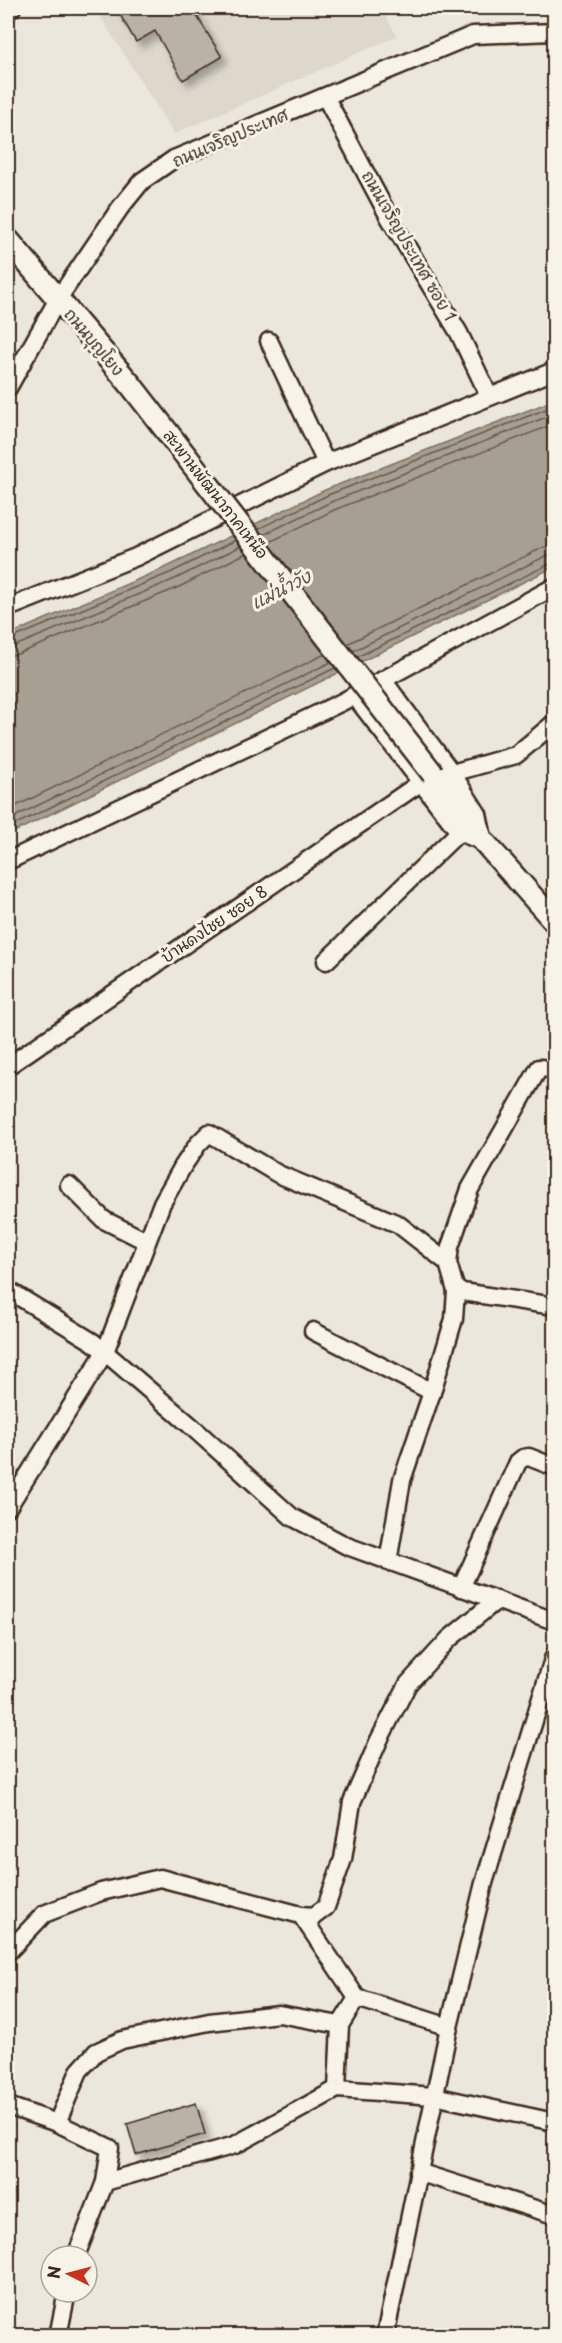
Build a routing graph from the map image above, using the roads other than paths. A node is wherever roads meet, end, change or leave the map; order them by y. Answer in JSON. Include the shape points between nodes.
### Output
{"nodes":[{"id":1,"x":12,"y":8,"type":"edge"},
{"id":2,"x":8,"y":11,"type":"edge"},
{"id":3,"x":555,"y":32,"type":"edge"},
{"id":4,"x":326,"y":98,"type":"junction"},
{"id":5,"x":8,"y":240,"type":"edge"},
{"id":6,"x":58,"y":299,"type":"junction"},
{"id":7,"x":269,"y":341,"type":"dead end"},
{"id":8,"x":555,"y":370,"type":"edge"},
{"id":9,"x":130,"y":384,"type":"joint"},
{"id":10,"x":8,"y":388,"type":"edge"},
{"id":11,"x":489,"y":396,"type":"junction"},
{"id":12,"x":326,"y":463,"type":"junction"},
{"id":13,"x":555,"y":587,"type":"edge"},
{"id":14,"x":8,"y":608,"type":"edge"},
{"id":15,"x":383,"y":680,"type":"junction"},
{"id":16,"x":354,"y":695,"type":"junction"},
{"id":17,"x":555,"y":723,"type":"edge"},
{"id":18,"x":435,"y":777,"type":"junction"},
{"id":19,"x":459,"y":832,"type":"junction"},
{"id":20,"x":484,"y":842,"type":"junction"},
{"id":21,"x":8,"y":861,"type":"edge"},
{"id":22,"x":555,"y":921,"type":"edge"},
{"id":23,"x":326,"y":961,"type":"dead end"},
{"id":24,"x":9,"y":1063,"type":"edge"},
{"id":25,"x":555,"y":1069,"type":"edge"},
{"id":26,"x":69,"y":1185,"type":"dead end"},
{"id":27,"x":146,"y":1241,"type":"junction"},
{"id":28,"x":448,"y":1263,"type":"junction"},
{"id":29,"x":8,"y":1290,"type":"edge"},
{"id":30,"x":456,"y":1291,"type":"junction"},
{"id":31,"x":555,"y":1306,"type":"edge"},
{"id":32,"x":313,"y":1331,"type":"dead end"},
{"id":33,"x":105,"y":1352,"type":"junction"},
{"id":34,"x":432,"y":1392,"type":"junction"},
{"id":35,"x":555,"y":1467,"type":"edge"},
{"id":36,"x":8,"y":1507,"type":"edge"},
{"id":37,"x":388,"y":1562,"type":"junction"},
{"id":38,"x":461,"y":1587,"type":"junction"},
{"id":39,"x":497,"y":1600,"type":"junction"},
{"id":40,"x":555,"y":1621,"type":"edge"},
{"id":41,"x":555,"y":1656,"type":"edge"},
{"id":42,"x":301,"y":1915,"type":"junction"},
{"id":43,"x":8,"y":1952,"type":"edge"},
{"id":44,"x":357,"y":1998,"type":"junction"},
{"id":45,"x":340,"y":2025,"type":"junction"},
{"id":46,"x":449,"y":2027,"type":"junction"},
{"id":47,"x":337,"y":2089,"type":"junction"},
{"id":48,"x":434,"y":2096,"type":"junction"},
{"id":49,"x":8,"y":2106,"type":"edge"},
{"id":50,"x":555,"y":2122,"type":"edge"},
{"id":51,"x":57,"y":2123,"type":"junction"},
{"id":52,"x":418,"y":2172,"type":"junction"},
{"id":53,"x":105,"y":2182,"type":"junction"},
{"id":54,"x":555,"y":2215,"type":"edge"},
{"id":55,"x":81,"y":2244,"type":"edge"},
{"id":56,"x":65,"y":2304,"type":"edge"},
{"id":57,"x":58,"y":2336,"type":"edge"},
{"id":58,"x":385,"y":2336,"type":"edge"}],
"edges":[{"from":1,"to":2,"type":"street"},
{"from":3,"to":4,"type":"street","name":"ถนนเจริญประเทศ","via":[[473,35]]},
{"from":4,"to":6,"type":"street","name":"ถนนเจริญประเทศ","via":[[174,159],[142,181]]},
{"from":4,"to":11,"type":"street","name":"ถนนเจริญประเทศ ซอย 1","via":[[389,218],[459,333]]},
{"from":5,"to":6,"type":"street","name":"ถนนบุญโยง"},
{"from":6,"to":9,"type":"street","name":"ถนนบุญโยง"},
{"from":6,"to":10,"type":"street","name":"ถนนเจริญประเทศ"},
{"from":7,"to":12,"type":"street"},
{"from":8,"to":11,"type":"street"},
{"from":9,"to":18,"type":"street","name":"สะพานพัฒนาภาคเหนือ","bridge":true},
{"from":11,"to":12,"type":"street"},
{"from":12,"to":14,"type":"street","via":[[136,557]]},
{"from":13,"to":15,"type":"street"},
{"from":15,"to":16,"type":"street"},
{"from":15,"to":18,"type":"street"},
{"from":16,"to":18,"type":"street"},
{"from":16,"to":21,"type":"street"},
{"from":17,"to":18,"type":"street","name":"บ้านดงไชย ซอย 8","via":[[516,754]]},
{"from":18,"to":19,"type":"street"},
{"from":18,"to":20,"type":"street","name":"สะพานพัฒนาภาคเหนือ"},
{"from":18,"to":24,"type":"street","name":"บ้านดงไชย ซอย 8"},
{"from":19,"to":20,"type":"street"},
{"from":19,"to":23,"type":"street"},
{"from":20,"to":22,"type":"street","name":"สะพานพัฒนาภาคเหนือ"},
{"from":25,"to":28,"type":"street","via":[[539,1068],[470,1189]]},
{"from":26,"to":27,"type":"street","via":[[104,1220]]},
{"from":27,"to":28,"type":"street","via":[[183,1166],[209,1133],[278,1174],[398,1224]]},
{"from":27,"to":33,"type":"street"},
{"from":28,"to":30,"type":"street"},
{"from":29,"to":33,"type":"street"},
{"from":30,"to":31,"type":"street"},
{"from":30,"to":34,"type":"street","via":[[454,1319]]},
{"from":32,"to":34,"type":"street"},
{"from":33,"to":36,"type":"street"},
{"from":33,"to":37,"type":"street","via":[[292,1517]]},
{"from":34,"to":37,"type":"street","via":[[402,1480]]},
{"from":35,"to":38,"type":"street","via":[[529,1457],[518,1462]]},
{"from":37,"to":38,"type":"street"},
{"from":38,"to":39,"type":"street"},
{"from":39,"to":40,"type":"street"},
{"from":39,"to":42,"type":"street","via":[[449,1639],[408,1684],[352,1802],[342,1859],[326,1907],[314,1916]]},
{"from":41,"to":46,"type":"street","via":[[484,1883]]},
{"from":42,"to":43,"type":"street","via":[[160,1878],[101,1892],[44,1914]]},
{"from":42,"to":44,"type":"street"},
{"from":44,"to":45,"type":"street"},
{"from":44,"to":46,"type":"street"},
{"from":45,"to":47,"type":"street"},
{"from":45,"to":51,"type":"street","via":[[279,2014],[209,2022],[122,2040],[96,2052],[79,2071]]},
{"from":46,"to":48,"type":"street"},
{"from":47,"to":48,"type":"street"},
{"from":47,"to":53,"type":"street","via":[[235,2145]]},
{"from":48,"to":50,"type":"street"},
{"from":48,"to":52,"type":"street"},
{"from":49,"to":51,"type":"street"},
{"from":51,"to":53,"type":"street","via":[[111,2148]]},
{"from":52,"to":54,"type":"street"},
{"from":52,"to":58,"type":"street"},
{"from":53,"to":55,"type":"street"},
{"from":56,"to":57,"type":"street"}]}
